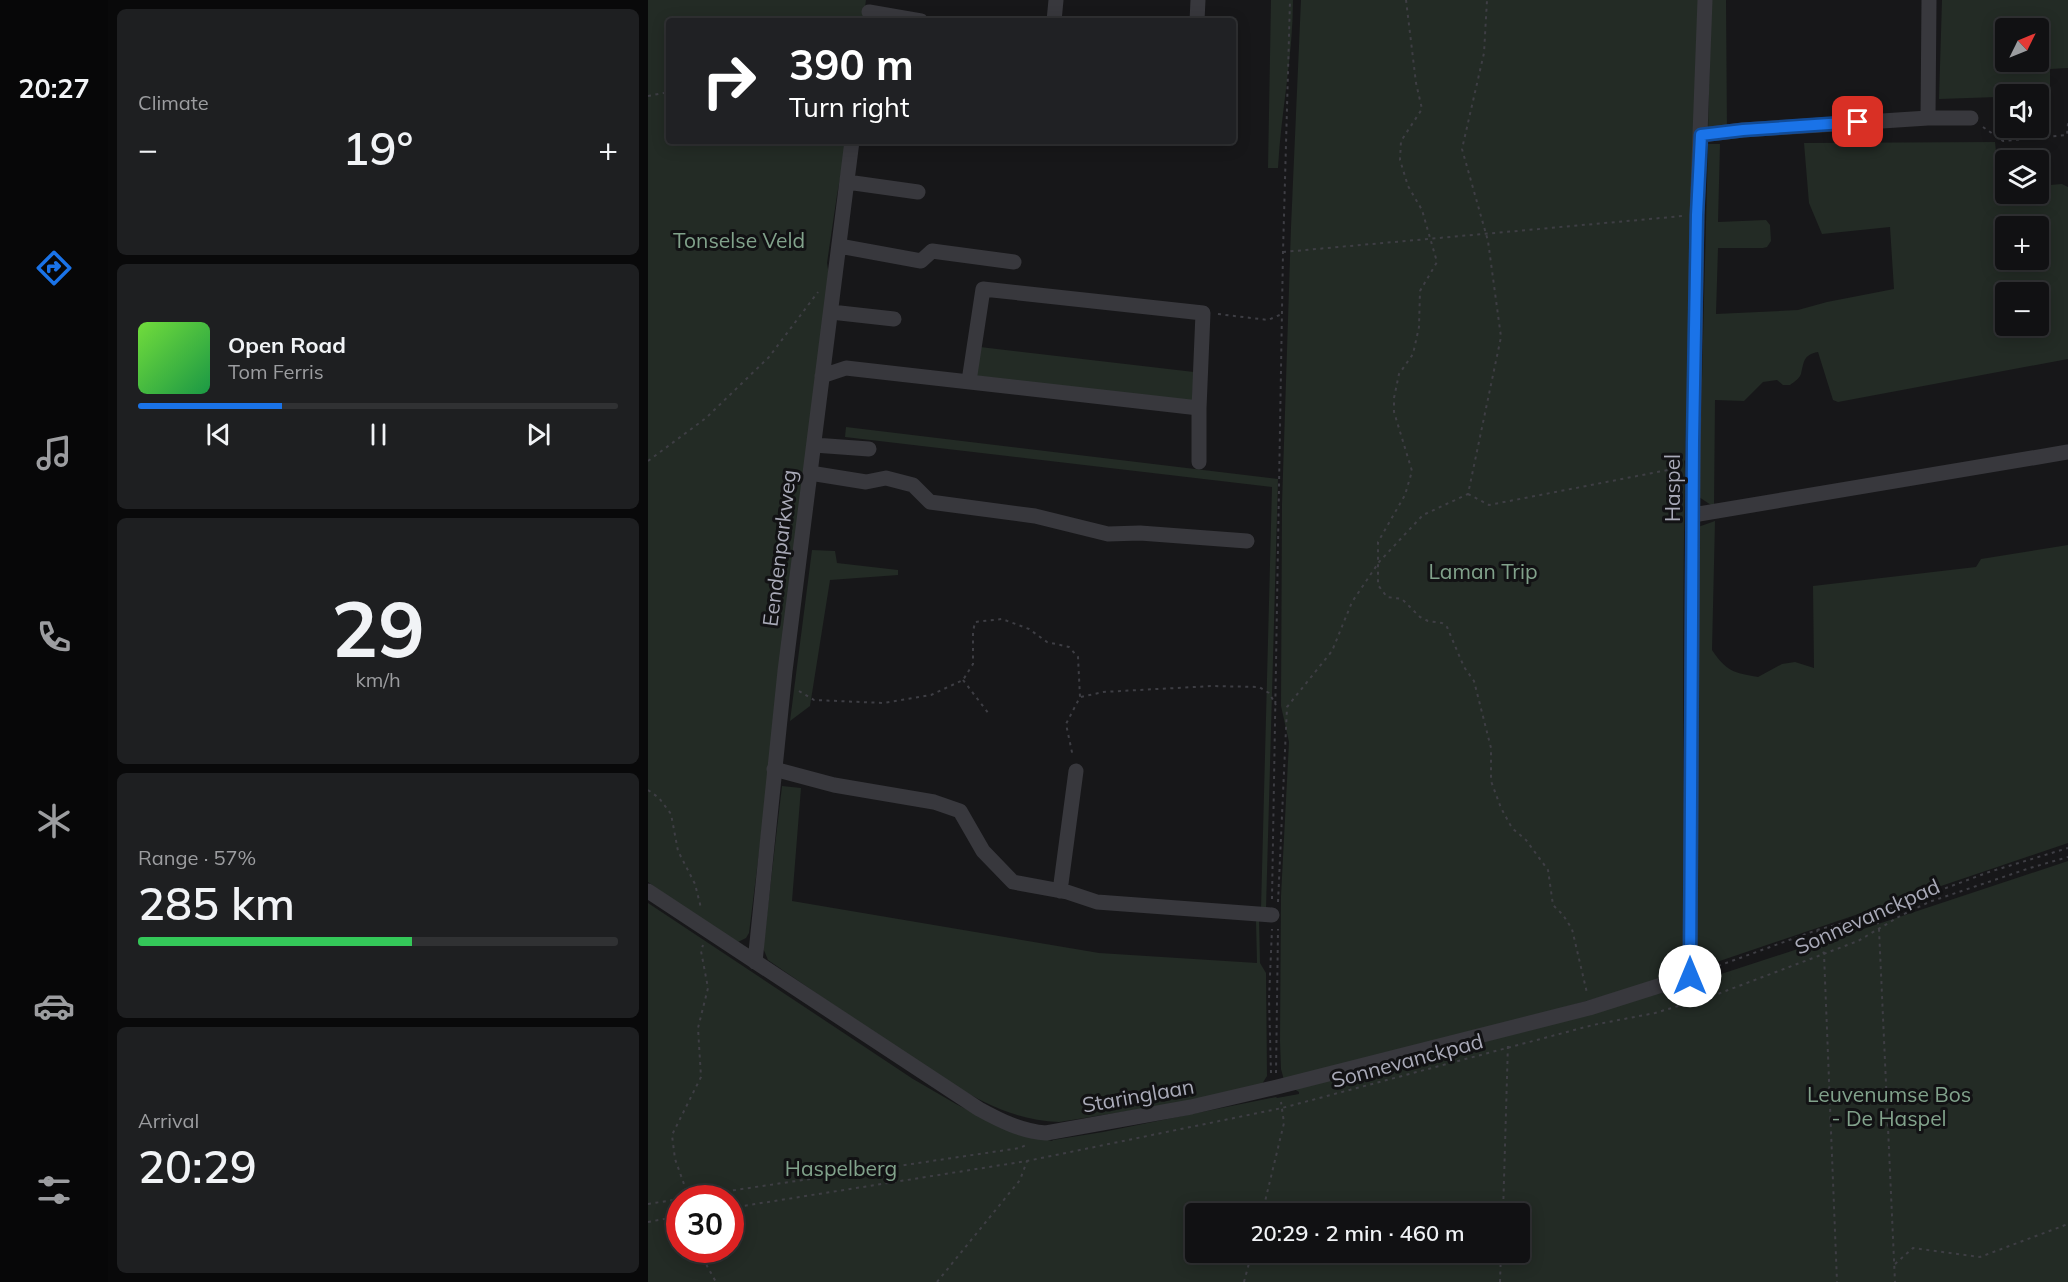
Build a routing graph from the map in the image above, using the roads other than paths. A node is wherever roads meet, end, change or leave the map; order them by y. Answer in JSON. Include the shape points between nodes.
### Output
{"nodes":[{"id":1,"x":1056,"y":0,"type":"edge"},
{"id":2,"x":1198,"y":0,"type":"edge"},
{"id":3,"x":1706,"y":0,"type":"edge"},
{"id":4,"x":1929,"y":0,"type":"edge"},
{"id":5,"x":869,"y":11,"type":"edge"},
{"id":6,"x":905,"y":18,"type":"edge"},
{"id":7,"x":1054,"y":18,"type":"edge"},
{"id":8,"x":1197,"y":18,"type":"edge"},
{"id":9,"x":1928,"y":118,"type":"junction"},
{"id":10,"x":1971,"y":118,"type":"road end"},
{"id":11,"x":1701,"y":135,"type":"junction"},
{"id":12,"x":852,"y":144,"type":"edge"},
{"id":13,"x":847,"y":182,"type":"junction"},
{"id":14,"x":918,"y":192,"type":"dead end"},
{"id":15,"x":839,"y":246,"type":"junction"},
{"id":16,"x":1014,"y":261,"type":"dead end"},
{"id":17,"x":831,"y":312,"type":"junction"},
{"id":18,"x":894,"y":319,"type":"dead end"},
{"id":19,"x":822,"y":376,"type":"junction"},
{"id":20,"x":969,"y":381,"type":"junction"},
{"id":21,"x":1199,"y":408,"type":"junction"},
{"id":22,"x":814,"y":445,"type":"junction"},
{"id":23,"x":869,"y":449,"type":"dead end"},
{"id":24,"x":2068,"y":452,"type":"edge"},
{"id":25,"x":1199,"y":462,"type":"dead end"},
{"id":26,"x":810,"y":473,"type":"junction"},
{"id":27,"x":1693,"y":515,"type":"junction"},
{"id":28,"x":1247,"y":541,"type":"dead end"},
{"id":29,"x":774,"y":769,"type":"junction"},
{"id":30,"x":1076,"y":771,"type":"road end"},
{"id":31,"x":648,"y":891,"type":"edge"},
{"id":32,"x":1059,"y":891,"type":"junction"},
{"id":33,"x":1276,"y":915,"type":"road end"},
{"id":34,"x":755,"y":962,"type":"junction"},
{"id":35,"x":1690,"y":976,"type":"joint"}],
"edges":[{"from":1,"to":7,"type":"street"},
{"from":2,"to":8,"type":"street"},
{"from":3,"to":11,"type":"street","name":"Haspel"},
{"from":4,"to":9,"type":"street"},
{"from":5,"to":6,"type":"street"},
{"from":9,"to":10,"type":"street"},
{"from":9,"to":11,"type":"street"},
{"from":11,"to":27,"type":"street","name":"Haspel"},
{"from":12,"to":13,"type":"street","name":"Eendenparkweg"},
{"from":13,"to":14,"type":"street"},
{"from":13,"to":15,"type":"street","name":"Eendenparkweg"},
{"from":15,"to":16,"type":"street","via":[[921,261],[932,251]]},
{"from":15,"to":17,"type":"street","name":"Eendenparkweg"},
{"from":17,"to":18,"type":"street"},
{"from":17,"to":19,"type":"street","name":"Eendenparkweg"},
{"from":19,"to":20,"type":"street","via":[[846,368]]},
{"from":19,"to":22,"type":"street","name":"Eendenparkweg"},
{"from":20,"to":21,"type":"street"},
{"from":20,"to":21,"type":"street","via":[[983,289],[1203,313]]},
{"from":21,"to":25,"type":"street"},
{"from":22,"to":23,"type":"street"},
{"from":22,"to":26,"type":"street","name":"Eendenparkweg"},
{"from":24,"to":27,"type":"street"},
{"from":26,"to":28,"type":"street","via":[[866,482],[886,478],[914,485],[930,502],[1035,516],[1108,534]]},
{"from":26,"to":29,"type":"street","name":"Eendenparkweg"},
{"from":27,"to":35,"type":"street","name":"Haspel"},
{"from":29,"to":32,"type":"street","via":[[834,785],[934,802],[960,811],[983,851],[1013,882]]},
{"from":29,"to":34,"type":"street","name":"Eendenparkweg"},
{"from":30,"to":32,"type":"street"},
{"from":31,"to":34,"type":"street","name":"Staringlaan"},
{"from":32,"to":33,"type":"street","via":[[1096,902]]},
{"from":34,"to":35,"type":"street","name":"Staringlaan","via":[[979,1109],[1016,1127],[1046,1133],[1191,1107],[1274,1087],[1589,1008]]}]}
